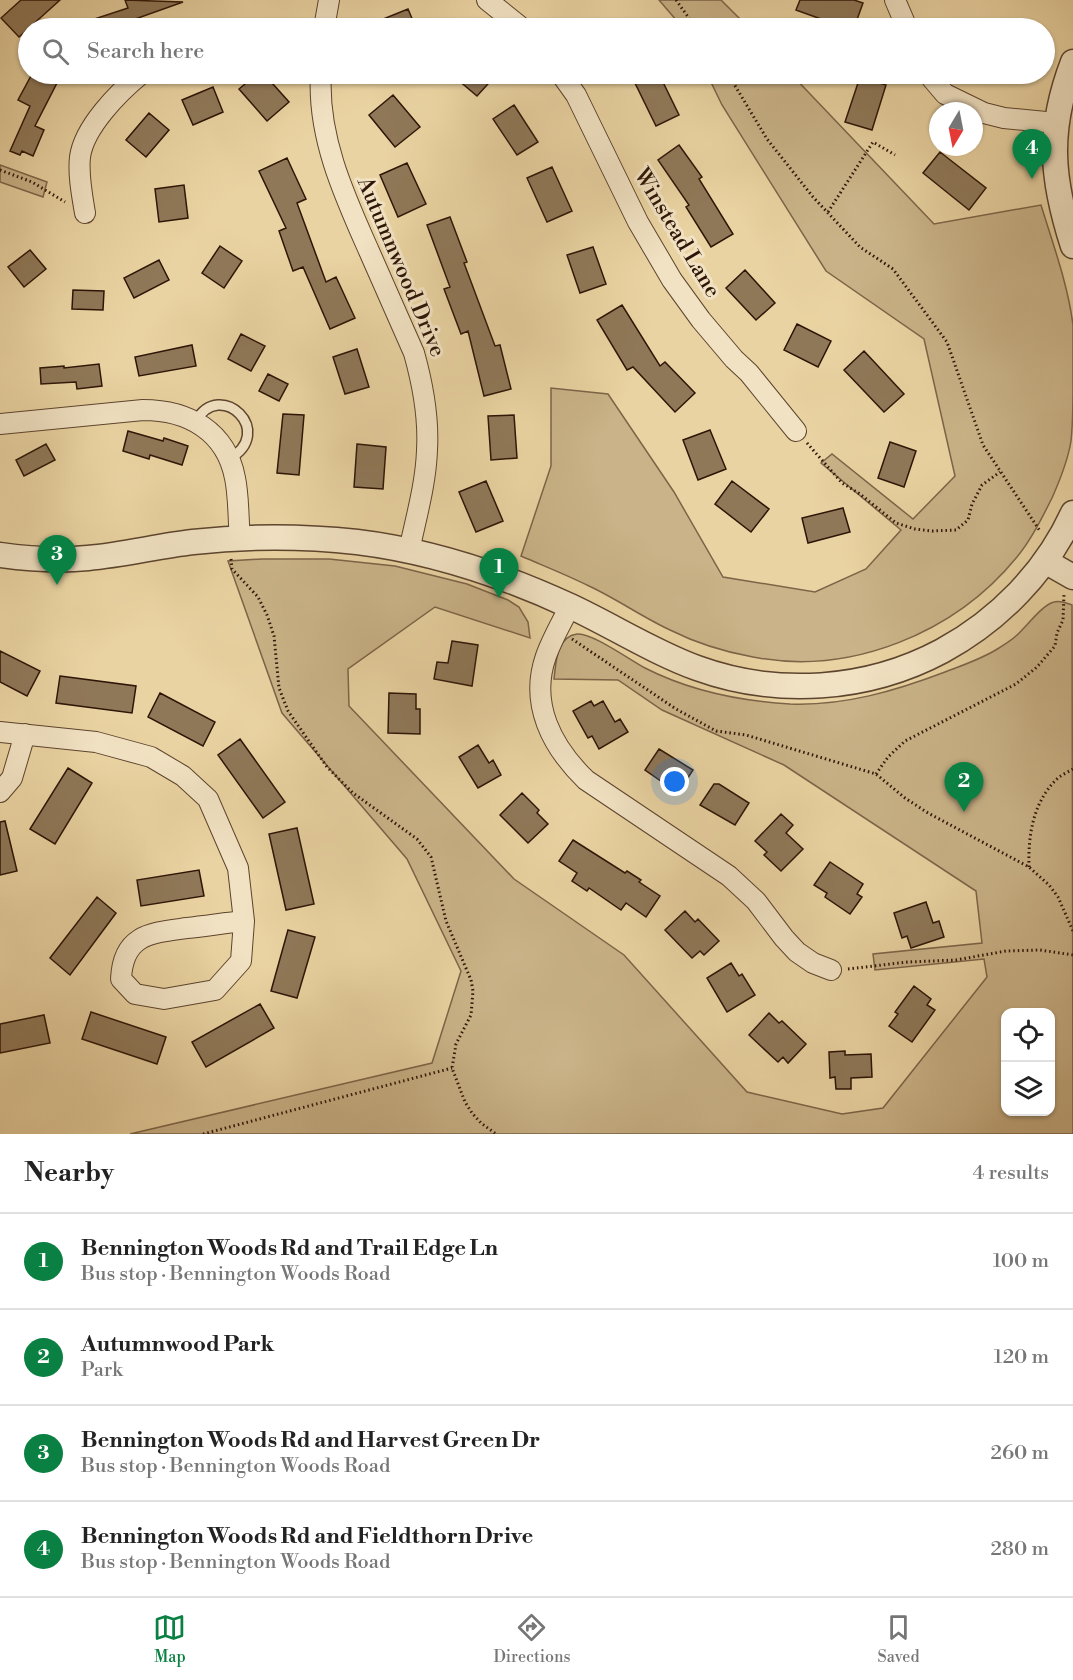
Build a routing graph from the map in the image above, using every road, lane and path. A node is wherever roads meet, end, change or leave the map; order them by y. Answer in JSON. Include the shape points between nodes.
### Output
{"nodes":[{"id":1,"x":330,"y":0,"type":"edge"},
{"id":2,"x":487,"y":0,"type":"edge"},
{"id":3,"x":676,"y":0,"type":"edge"},
{"id":4,"x":895,"y":0,"type":"edge"},
{"id":5,"x":326,"y":18,"type":"edge"},
{"id":6,"x":510,"y":18,"type":"edge"},
{"id":7,"x":689,"y":18,"type":"edge"},
{"id":8,"x":903,"y":18,"type":"edge"},
{"id":9,"x":1073,"y":62,"type":"edge"},
{"id":10,"x":129,"y":84,"type":"edge"},
{"id":11,"x":321,"y":84,"type":"edge"},
{"id":12,"x":568,"y":84,"type":"edge"},
{"id":13,"x":734,"y":84,"type":"edge"},
{"id":14,"x":936,"y":84,"type":"edge"},
{"id":15,"x":1056,"y":123,"type":"junction"},
{"id":16,"x":895,"y":155,"type":"dead end"},
{"id":17,"x":0,"y":170,"type":"edge"},
{"id":18,"x":828,"y":212,"type":"junction"},
{"id":19,"x":85,"y":213,"type":"joint"},
{"id":20,"x":1073,"y":246,"type":"edge"},
{"id":21,"x":196,"y":421,"type":"junction"},
{"id":22,"x":0,"y":424,"type":"edge"},
{"id":23,"x":796,"y":431,"type":"joint"},
{"id":24,"x":229,"y":459,"type":"junction"},
{"id":25,"x":999,"y":472,"type":"junction"},
{"id":26,"x":1073,"y":513,"type":"edge"},
{"id":27,"x":235,"y":539,"type":"junction"},
{"id":28,"x":1059,"y":541,"type":"junction"},
{"id":29,"x":409,"y":551,"type":"junction"},
{"id":30,"x":0,"y":555,"type":"edge"},
{"id":31,"x":1045,"y":561,"type":"junction"},
{"id":32,"x":1068,"y":587,"type":"edge"},
{"id":33,"x":570,"y":606,"type":"junction"},
{"id":34,"x":558,"y":631,"type":"junction"},
{"id":35,"x":0,"y":732,"type":"edge"},
{"id":36,"x":25,"y":734,"type":"junction"},
{"id":37,"x":1073,"y":769,"type":"edge"},
{"id":38,"x":876,"y":774,"type":"junction"},
{"id":39,"x":0,"y":792,"type":"edge"},
{"id":40,"x":1029,"y":867,"type":"junction"},
{"id":41,"x":244,"y":921,"type":"junction"},
{"id":42,"x":1073,"y":931,"type":"edge"},
{"id":43,"x":1073,"y":955,"type":"edge"},
{"id":44,"x":831,"y":970,"type":"joint"},
{"id":45,"x":452,"y":1068,"type":"junction"},
{"id":46,"x":203,"y":1134,"type":"edge"},
{"id":47,"x":496,"y":1134,"type":"edge"}],
"edges":[{"from":1,"to":5,"type":"street"},
{"from":2,"to":6,"type":"street"},
{"from":3,"to":7,"type":"path"},
{"from":4,"to":8,"type":"street"},
{"from":9,"to":15,"type":"street"},
{"from":10,"to":19,"type":"street","via":[[103,112],[84,143],[80,179]]},
{"from":11,"to":29,"type":"street","name":"Autumnwood Drive","via":[[327,139],[337,175],[414,353],[422,382],[428,450]]},
{"from":12,"to":23,"type":"street","name":"Winstead Lane","via":[[672,280]]},
{"from":13,"to":18,"type":"path","via":[[767,139]]},
{"from":14,"to":15,"type":"street","via":[[945,94],[984,113]]},
{"from":15,"to":20,"type":"street","via":[[1054,146],[1060,205]]},
{"from":16,"to":18,"type":"path","via":[[873,142]]},
{"from":17,"to":19,"type":"path","via":[[32,182]]},
{"from":18,"to":25,"type":"path","via":[[860,247],[893,269],[947,342],[975,427]]},
{"from":21,"to":22,"type":"street","via":[[163,410],[143,410]]},
{"from":21,"to":24,"type":"street","via":[[212,434]]},
{"from":21,"to":24,"type":"lane","via":[[217,405],[232,407],[240,413],[248,434],[245,445]]},
{"from":23,"to":25,"type":"path","via":[[842,483],[896,523],[915,529],[956,530],[968,520],[982,485]]},
{"from":24,"to":27,"type":"street","via":[[235,478]]},
{"from":25,"to":28,"type":"path","via":[[1041,532]]},
{"from":26,"to":28,"type":"street"},
{"from":27,"to":29,"type":"street","via":[[306,538]]},
{"from":27,"to":30,"type":"street","via":[[87,558]]},
{"from":27,"to":45,"type":"path","via":[[232,569],[258,597],[267,615],[274,636],[279,688],[288,711],[333,774],[353,794],[417,839],[431,857],[446,921],[473,991],[471,1015],[456,1044]]},
{"from":28,"to":31,"type":"street"},
{"from":29,"to":33,"type":"street","via":[[462,564]]},
{"from":31,"to":32,"type":"street"},
{"from":31,"to":33,"type":"street","via":[[1010,601],[958,642],[894,672],[828,685],[771,685],[696,668]]},
{"from":32,"to":38,"type":"path","via":[[1055,646],[1037,667],[1016,684],[905,741]]},
{"from":33,"to":34,"type":"street"},
{"from":34,"to":38,"type":"path","via":[[716,731],[746,735]]},
{"from":34,"to":44,"type":"street","via":[[540,681],[541,702],[555,745],[569,764],[586,780],[729,876],[756,901],[797,952]]},
{"from":35,"to":36,"type":"street"},
{"from":36,"to":39,"type":"street","via":[[12,778]]},
{"from":36,"to":41,"type":"street","via":[[96,742],[151,757],[183,776],[208,799],[238,868]]},
{"from":37,"to":40,"type":"path","via":[[1058,777],[1037,807],[1030,831]]},
{"from":38,"to":40,"type":"path","via":[[928,813]]},
{"from":40,"to":42,"type":"path","via":[[1058,897]]},
{"from":41,"to":41,"type":"street","via":[[241,961],[215,990],[164,999],[135,994],[121,979],[122,962],[134,944],[150,933]]},
{"from":43,"to":44,"type":"path","via":[[1040,950],[1006,951],[956,960]]},
{"from":45,"to":46,"type":"path"},
{"from":45,"to":47,"type":"path","via":[[472,1113]]}]}
